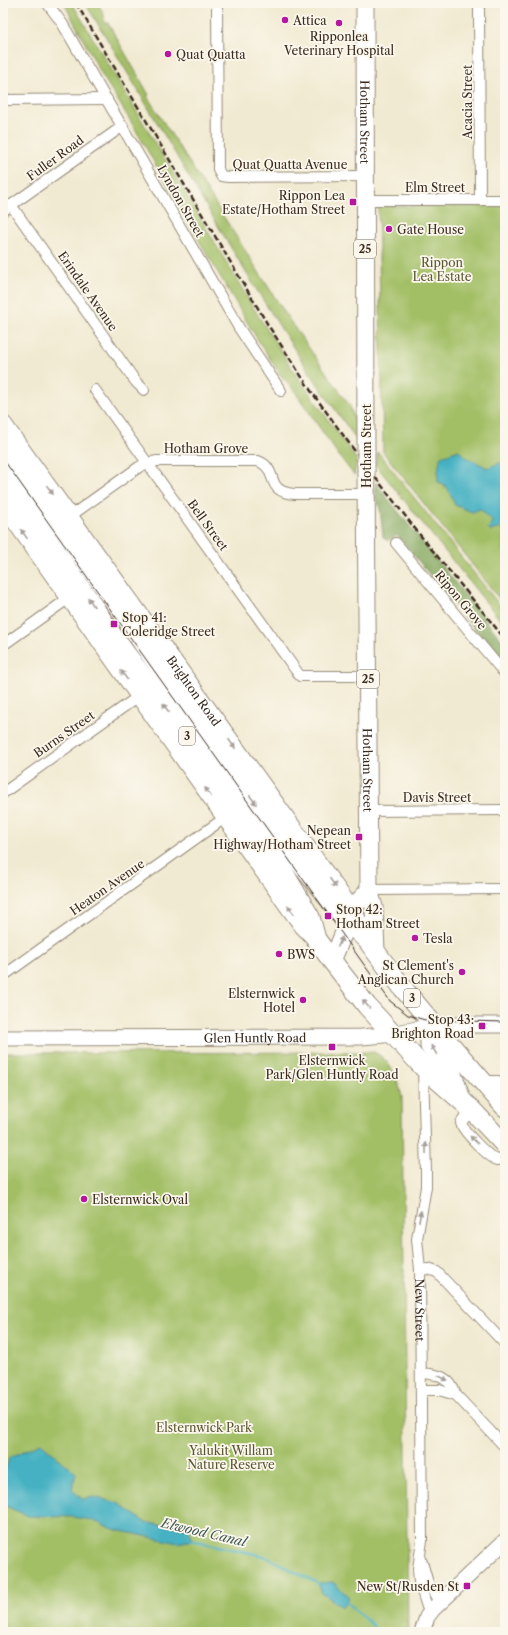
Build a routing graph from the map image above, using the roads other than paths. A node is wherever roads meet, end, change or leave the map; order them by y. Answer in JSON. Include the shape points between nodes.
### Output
{"nodes":[{"id":1,"x":47,"y":3,"type":"edge"},
{"id":2,"x":55,"y":3,"type":"edge"},
{"id":3,"x":218,"y":3,"type":"edge"},
{"id":4,"x":364,"y":3,"type":"edge"},
{"id":5,"x":479,"y":3,"type":"edge"},
{"id":6,"x":62,"y":23,"type":"junction"},
{"id":7,"x":107,"y":99,"type":"junction"},
{"id":8,"x":3,"y":100,"type":"edge"},
{"id":9,"x":123,"y":126,"type":"junction"},
{"id":10,"x":365,"y":176,"type":"junction"},
{"id":11,"x":365,"y":200,"type":"junction"},
{"id":12,"x":480,"y":200,"type":"junction"},
{"id":13,"x":505,"y":200,"type":"edge"},
{"id":14,"x":7,"y":208,"type":"edge"},
{"id":15,"x":95,"y":390,"type":"dead end"},
{"id":16,"x":144,"y":390,"type":"dead end"},
{"id":17,"x":281,"y":391,"type":"dead end"},
{"id":18,"x":3,"y":424,"type":"edge"},
{"id":19,"x":4,"y":453,"type":"edge"},
{"id":20,"x":147,"y":463,"type":"junction"},
{"id":21,"x":32,"y":464,"type":"junction"},
{"id":22,"x":3,"y":478,"type":"edge"},
{"id":23,"x":367,"y":494,"type":"junction"},
{"id":24,"x":4,"y":506,"type":"edge"},
{"id":25,"x":69,"y":517,"type":"junction"},
{"id":26,"x":46,"y":538,"type":"junction"},
{"id":27,"x":396,"y":543,"type":"dead end"},
{"id":28,"x":50,"y":570,"type":"junction"},
{"id":29,"x":69,"y":598,"type":"junction"},
{"id":30,"x":150,"y":629,"type":"junction"},
{"id":31,"x":3,"y":645,"type":"edge"},
{"id":32,"x":150,"y":654,"type":"junction"},
{"id":33,"x":505,"y":674,"type":"edge"},
{"id":34,"x":368,"y":676,"type":"junction"},
{"id":35,"x":139,"y":696,"type":"junction"},
{"id":36,"x":158,"y":722,"type":"junction"},
{"id":37,"x":192,"y":729,"type":"junction"},
{"id":38,"x":3,"y":793,"type":"edge"},
{"id":39,"x":505,"y":810,"type":"edge"},
{"id":40,"x":369,"y":811,"type":"junction"},
{"id":41,"x":226,"y":817,"type":"junction"},
{"id":42,"x":505,"y":889,"type":"edge"},
{"id":43,"x":369,"y":890,"type":"junction"},
{"id":44,"x":351,"y":917,"type":"junction"},
{"id":45,"x":316,"y":939,"type":"junction"},
{"id":46,"x":371,"y":946,"type":"junction"},
{"id":47,"x":332,"y":961,"type":"junction"},
{"id":48,"x":3,"y":976,"type":"edge"},
{"id":49,"x":505,"y":1024,"type":"edge"},
{"id":50,"x":434,"y":1026,"type":"junction"},
{"id":51,"x":392,"y":1034,"type":"junction"},
{"id":52,"x":3,"y":1038,"type":"edge"},
{"id":53,"x":423,"y":1067,"type":"junction"},
{"id":54,"x":483,"y":1081,"type":"junction"},
{"id":55,"x":503,"y":1084,"type":"edge"},
{"id":56,"x":466,"y":1104,"type":"junction"},
{"id":57,"x":505,"y":1107,"type":"edge"},
{"id":58,"x":505,"y":1146,"type":"edge"},
{"id":59,"x":505,"y":1158,"type":"edge"},
{"id":60,"x":420,"y":1270,"type":"junction"},
{"id":61,"x":505,"y":1344,"type":"edge"},
{"id":62,"x":421,"y":1373,"type":"junction"},
{"id":63,"x":421,"y":1390,"type":"junction"},
{"id":64,"x":456,"y":1395,"type":"junction"},
{"id":65,"x":505,"y":1447,"type":"edge"},
{"id":66,"x":505,"y":1541,"type":"edge"},
{"id":67,"x":420,"y":1554,"type":"junction"},
{"id":68,"x":429,"y":1617,"type":"edge"}],
"edges":[{"from":1,"to":6,"type":"street","name":"Lyndon Street"},
{"from":2,"to":6,"type":"street","name":"Lyndon Street"},
{"from":3,"to":10,"type":"street","name":"Quat Quatta Avenue","via":[[218,169],[221,176]]},
{"from":4,"to":10,"type":"main road","name":"Hotham Street","number":"25"},
{"from":5,"to":12,"type":"street","name":"Acacia Street"},
{"from":6,"to":7,"type":"street","name":"Lyndon Street"},
{"from":7,"to":8,"type":"street"},
{"from":7,"to":9,"type":"street","name":"Lyndon Street"},
{"from":9,"to":14,"type":"street","name":"Fuller Road"},
{"from":9,"to":17,"type":"street","name":"Lyndon Street","via":[[239,328]]},
{"from":10,"to":11,"type":"main road","name":"Hotham Street","number":"25"},
{"from":11,"to":12,"type":"street","name":"Elm Street"},
{"from":11,"to":23,"type":"main road","name":"Hotham Street","number":"25","bridge":true},
{"from":12,"to":13,"type":"street","name":"Elm Street"},
{"from":14,"to":16,"type":"street","name":"Erindale Avenue"},
{"from":15,"to":20,"type":"street","name":"Bell Street"},
{"from":18,"to":21,"type":"main road","name":"Brighton Road"},
{"from":19,"to":21,"type":"main road"},
{"from":19,"to":32,"type":"highway","name":"Brighton Road","number":"3","via":[[122,612]]},
{"from":20,"to":23,"type":"street","name":"Hotham Grove","via":[[162,460],[256,460],[266,466],[274,485],[284,493]]},
{"from":20,"to":25,"type":"street","name":"Hotham Grove"},
{"from":20,"to":34,"type":"street","name":"Bell Street","via":[[300,676]]},
{"from":21,"to":25,"type":"main road","name":"Brighton Road","one_way":true},
{"from":22,"to":26,"type":"highway","name":"Brighton Road","number":"3"},
{"from":23,"to":34,"type":"main road","name":"Hotham Street","number":"25"},
{"from":28,"to":24,"type":"main road","name":"Brighton Road","one_way":true},
{"from":25,"to":30,"type":"main road","name":"Brighton Road"},
{"from":26,"to":28,"type":"main road"},
{"from":37,"to":26,"type":"highway","name":"Brighton Road","number":"3","one_way":true,"via":[[116,641]]},
{"from":27,"to":33,"type":"street","name":"Ripon Grove"},
{"from":28,"to":29,"type":"main road","name":"Brighton Road"},
{"from":29,"to":31,"type":"street"},
{"from":35,"to":29,"type":"main road","name":"Brighton Road","one_way":true},
{"from":30,"to":32,"type":"main road"},
{"from":30,"to":44,"type":"main road","name":"Brighton Road","one_way":true},
{"from":32,"to":37,"type":"highway","name":"Brighton Road","number":"3"},
{"from":34,"to":40,"type":"main road","name":"Hotham Street","number":"25"},
{"from":35,"to":36,"type":"main road","name":"Brighton Road"},
{"from":35,"to":38,"type":"street","name":"Burns Street"},
{"from":36,"to":37,"type":"main road","via":[[182,736]]},
{"from":41,"to":36,"type":"main road","name":"Brighton Road","one_way":true},
{"from":37,"to":44,"type":"highway","name":"Brighton Road","number":"3","one_way":true,"via":[[294,856]]},
{"from":37,"to":45,"type":"highway","name":"Brighton Road","number":"3","via":[[289,880],[310,917]]},
{"from":39,"to":40,"type":"street","name":"Davis Street"},
{"from":40,"to":43,"type":"main road","name":"Hotham Street","number":"25"},
{"from":45,"to":41,"type":"main road","name":"Brighton Road","one_way":true,"via":[[300,922]]},
{"from":41,"to":48,"type":"street","name":"Heaton Avenue"},
{"from":42,"to":43,"type":"street"},
{"from":43,"to":44,"type":"main road","via":[[360,899]]},
{"from":43,"to":46,"type":"main road","name":"Hotham Street","number":"25","via":[[374,907]]},
{"from":44,"to":46,"type":"highway","name":"Brighton Road","number":"3"},
{"from":47,"to":44,"type":"main road","one_way":true},
{"from":45,"to":47,"type":"highway","name":"Brighton Road","number":"3"},
{"from":46,"to":50,"type":"highway","name":"Brighton Road","number":"3"},
{"from":51,"to":47,"type":"highway","name":"Brighton Road","number":"3","one_way":true},
{"from":49,"to":50,"type":"main road","name":"Glen Huntly Road"},
{"from":50,"to":51,"type":"main road","name":"Glen Huntly Road"},
{"from":50,"to":54,"type":"highway","number":"3"},
{"from":56,"to":50,"type":"highway","one_way":true,"via":[[450,1069],[430,1046]]},
{"from":51,"to":52,"type":"main road","name":"Glen Huntly Road","via":[[362,1038],[298,1039]]},
{"from":51,"to":53,"type":"highway","number":"3"},
{"from":53,"to":56,"type":"highway","number":"3"},
{"from":60,"to":53,"type":"street","name":"New Street","one_way":true,"via":[[417,1239],[426,1187]]},
{"from":54,"to":55,"type":"street"},
{"from":54,"to":57,"type":"highway","number":"3"},
{"from":56,"to":58,"type":"highway","number":"3"},
{"from":59,"to":56,"type":"street","one_way":true,"via":[[498,1160],[491,1157],[464,1130],[461,1123]]},
{"from":60,"to":61,"type":"street","via":[[437,1272]]},
{"from":60,"to":62,"type":"street","name":"New Street"},
{"from":62,"to":63,"type":"street","name":"New Street"},
{"from":62,"to":64,"type":"street","one_way":true,"via":[[446,1380]]},
{"from":63,"to":64,"type":"street","via":[[439,1390]]},
{"from":63,"to":67,"type":"street","name":"New Street"},
{"from":64,"to":65,"type":"street"},
{"from":66,"to":68,"type":"main road"},
{"from":67,"to":68,"type":"street","name":"New Street","via":[[428,1583]]},
{"from":67,"to":68,"type":"street","name":"New Street","via":[[419,1582]]}]}
